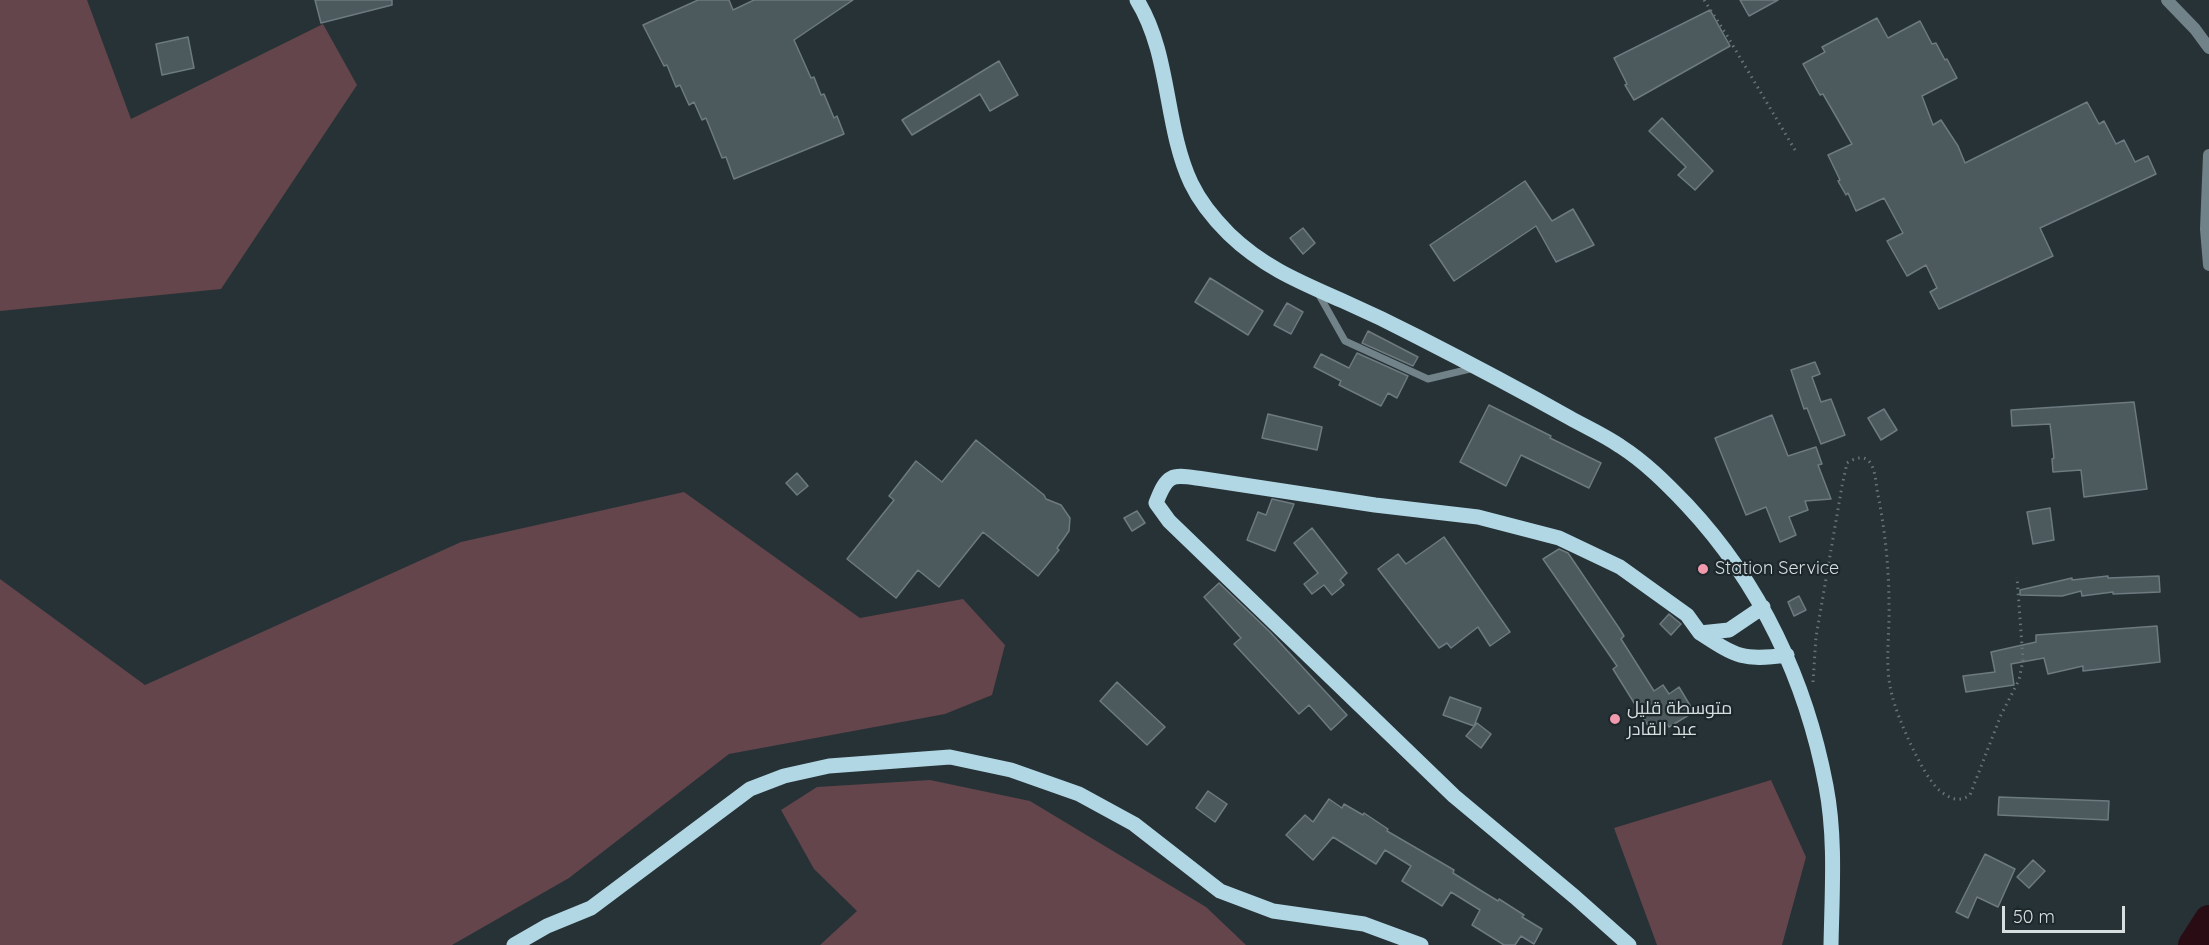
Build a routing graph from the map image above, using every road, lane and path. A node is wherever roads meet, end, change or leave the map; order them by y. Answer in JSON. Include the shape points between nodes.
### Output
{"nodes":[{"id":1,"x":1137,"y":0,"type":"edge"},
{"id":2,"x":1704,"y":0,"type":"edge"},
{"id":3,"x":2168,"y":0,"type":"edge"},
{"id":4,"x":2209,"y":48,"type":"edge"},
{"id":5,"x":1795,"y":150,"type":"dead end"},
{"id":6,"x":2209,"y":154,"type":"edge"},
{"id":7,"x":2209,"y":265,"type":"edge"},
{"id":8,"x":1316,"y":289,"type":"junction"},
{"id":9,"x":1476,"y":367,"type":"junction"},
{"id":10,"x":2017,"y":577,"type":"dead end"},
{"id":11,"x":1763,"y":607,"type":"junction"},
{"id":12,"x":1700,"y":633,"type":"junction"},
{"id":13,"x":1787,"y":655,"type":"junction"},
{"id":14,"x":1812,"y":691,"type":"dead end"},
{"id":15,"x":514,"y":945,"type":"edge"},
{"id":16,"x":1421,"y":945,"type":"edge"},
{"id":17,"x":1629,"y":945,"type":"edge"},
{"id":18,"x":1831,"y":945,"type":"edge"}],
"edges":[{"from":1,"to":8,"type":"main road","via":[[1160,57],[1185,166],[1203,203],[1249,253],[1277,272]]},
{"from":2,"to":5,"type":"path"},
{"from":3,"to":4,"type":"street"},
{"from":6,"to":7,"type":"street"},
{"from":8,"to":9,"type":"main road"},
{"from":8,"to":9,"type":"lane","via":[[1345,341],[1428,379]]},
{"from":9,"to":11,"type":"main road","via":[[1621,446],[1652,470],[1710,529]]},
{"from":10,"to":14,"type":"path","via":[[2023,660],[2019,680],[1970,795],[1959,800],[1947,797],[1932,783],[1891,694],[1887,664],[1889,604],[1879,504],[1871,464],[1864,458],[1855,458],[1847,463],[1840,498],[1816,637]]},
{"from":11,"to":12,"type":"main road","via":[[1729,630]]},
{"from":11,"to":13,"type":"main road"},
{"from":12,"to":13,"type":"main road","via":[[1730,653],[1756,659]]},
{"from":12,"to":17,"type":"main road","via":[[1687,615],[1620,567],[1559,538],[1478,518],[1176,476],[1163,483],[1156,503],[1169,521],[1454,796]]},
{"from":13,"to":18,"type":"main road","via":[[1827,788],[1833,849]]},
{"from":15,"to":16,"type":"main road","via":[[591,908],[750,789],[829,766],[950,757],[1011,770],[1079,795],[1134,825],[1220,891],[1273,911],[1364,924]]}]}
